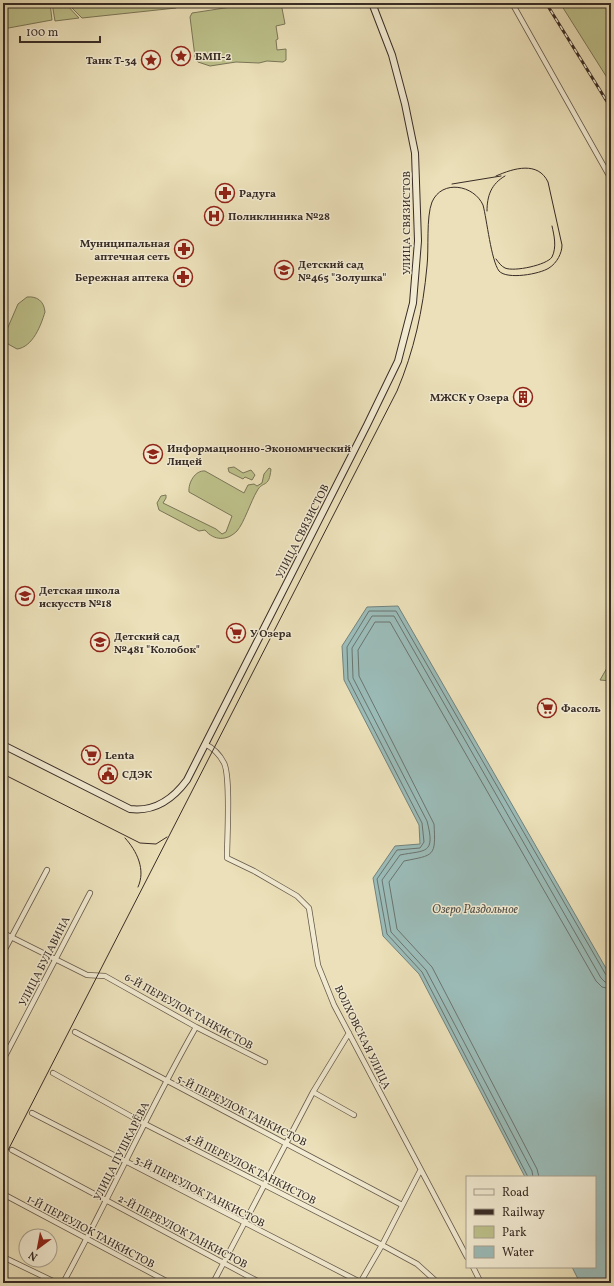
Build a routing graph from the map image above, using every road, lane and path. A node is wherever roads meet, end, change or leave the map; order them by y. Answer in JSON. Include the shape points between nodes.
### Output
{"nodes":[{"id":1,"x":372,"y":3,"type":"edge"},
{"id":2,"x":512,"y":3,"type":"edge"},
{"id":3,"x":611,"y":179,"type":"edge"},
{"id":4,"x":205,"y":744,"type":"junction"},
{"id":5,"x":3,"y":745,"type":"edge"},
{"id":6,"x":46,"y":870,"type":"dead end"},
{"id":7,"x":90,"y":893,"type":"dead end"},
{"id":8,"x":3,"y":933,"type":"edge"},
{"id":9,"x":11,"y":937,"type":"junction"},
{"id":10,"x":3,"y":953,"type":"edge"},
{"id":11,"x":54,"y":959,"type":"junction"},
{"id":12,"x":196,"y":1027,"type":"junction"},
{"id":13,"x":75,"y":1032,"type":"dead end"},
{"id":14,"x":349,"y":1033,"type":"junction"},
{"id":15,"x":3,"y":1060,"type":"edge"},
{"id":16,"x":265,"y":1062,"type":"dead end"},
{"id":17,"x":53,"y":1074,"type":"dead end"},
{"id":18,"x":165,"y":1081,"type":"junction"},
{"id":19,"x":313,"y":1092,"type":"junction"},
{"id":20,"x":32,"y":1113,"type":"dead end"},
{"id":21,"x":354,"y":1115,"type":"dead end"},
{"id":22,"x":145,"y":1124,"type":"junction"},
{"id":23,"x":287,"y":1142,"type":"junction"},
{"id":24,"x":12,"y":1150,"type":"dead end"},
{"id":25,"x":125,"y":1162,"type":"junction"},
{"id":26,"x":420,"y":1171,"type":"junction"},
{"id":27,"x":265,"y":1184,"type":"junction"},
{"id":28,"x":3,"y":1194,"type":"edge"},
{"id":29,"x":106,"y":1200,"type":"junction"},
{"id":30,"x":402,"y":1205,"type":"junction"},
{"id":31,"x":244,"y":1224,"type":"junction"},
{"id":32,"x":87,"y":1240,"type":"junction"},
{"id":33,"x":382,"y":1245,"type":"junction"},
{"id":34,"x":466,"y":1255,"type":"edge"},
{"id":35,"x":3,"y":1257,"type":"edge"},
{"id":36,"x":223,"y":1264,"type":"junction"},
{"id":37,"x":474,"y":1268,"type":"edge"},
{"id":38,"x":57,"y":1283,"type":"edge"},
{"id":39,"x":63,"y":1283,"type":"edge"},
{"id":40,"x":170,"y":1283,"type":"edge"},
{"id":41,"x":214,"y":1283,"type":"edge"},
{"id":42,"x":261,"y":1283,"type":"edge"},
{"id":43,"x":361,"y":1283,"type":"edge"},
{"id":44,"x":438,"y":1283,"type":"edge"},
{"id":45,"x":481,"y":1283,"type":"edge"}],
"edges":[{"from":1,"to":4,"type":"main road","name":"УЛИЦА СВЯЗИСТОВ","via":[[392,55],[415,153],[418,237],[413,303],[398,361]]},
{"from":2,"to":3,"type":"street"},
{"from":4,"to":5,"type":"main road","name":"УЛИЦА СВЯЗИСТОВ","via":[[178,793],[148,809],[130,809]]},
{"from":4,"to":14,"type":"street","name":"ВОЛХОВСКАЯ УЛИЦА","via":[[214,749],[224,764],[228,782],[227,858],[297,896],[309,908],[318,965],[334,1005]]},
{"from":6,"to":9,"type":"street"},
{"from":7,"to":11,"type":"street","name":"УЛИЦА БУЛАВИНА"},
{"from":8,"to":9,"type":"street"},
{"from":9,"to":10,"type":"street"},
{"from":9,"to":11,"type":"street"},
{"from":11,"to":12,"type":"street","name":"6-Й ПЕРЕУЛОК ТАНКИСТОВ","via":[[87,975],[105,976]]},
{"from":11,"to":15,"type":"street","name":"УЛИЦА БУЛАВИНА"},
{"from":12,"to":16,"type":"street","name":"6-Й ПЕРЕУЛОК ТАНКИСТОВ"},
{"from":12,"to":18,"type":"street","name":"УЛИЦА ПУШКАРЁВА"},
{"from":13,"to":18,"type":"street","name":"5-Й ПЕРЕУЛОК ТАНКИСТОВ"},
{"from":14,"to":19,"type":"street"},
{"from":14,"to":26,"type":"street","name":"ВОЛХОВСКАЯ УЛИЦА"},
{"from":17,"to":22,"type":"street","name":"4-Й ПЕРЕУЛОК ТАНКИСТОВ"},
{"from":18,"to":22,"type":"street","name":"УЛИЦА ПУШКАРЁВА"},
{"from":18,"to":23,"type":"street","name":"5-Й ПЕРЕУЛОК ТАНКИСТОВ"},
{"from":19,"to":21,"type":"street"},
{"from":19,"to":23,"type":"street"},
{"from":20,"to":25,"type":"street","name":"3-Й ПЕРЕУЛОК ТАНКИСТОВ"},
{"from":22,"to":25,"type":"street","name":"УЛИЦА ПУШКАРЁВА"},
{"from":22,"to":27,"type":"street","name":"4-Й ПЕРЕУЛОК ТАНКИСТОВ"},
{"from":23,"to":27,"type":"street"},
{"from":23,"to":30,"type":"street","name":"5-Й ПЕРЕУЛОК ТАНКИСТОВ"},
{"from":24,"to":29,"type":"street","name":"2-Й ПЕРЕУЛОК ТАНКИСТОВ"},
{"from":25,"to":29,"type":"street","name":"УЛИЦА ПУШКАРЁВА"},
{"from":25,"to":31,"type":"street","name":"3-Й ПЕРЕУЛОК ТАНКИСТОВ"},
{"from":26,"to":30,"type":"street"},
{"from":26,"to":34,"type":"street","name":"ВОЛХОВСКАЯ УЛИЦА"},
{"from":27,"to":31,"type":"street"},
{"from":27,"to":33,"type":"street","name":"4-Й ПЕРЕУЛОК ТАНКИСТОВ"},
{"from":28,"to":32,"type":"street","name":"1-Й ПЕРЕУЛОК ТАНКИСТОВ"},
{"from":29,"to":32,"type":"street","name":"УЛИЦА ПУШКАРЁВА"},
{"from":29,"to":36,"type":"street","name":"2-Й ПЕРЕУЛОК ТАНКИСТОВ"},
{"from":30,"to":33,"type":"street"},
{"from":31,"to":36,"type":"street"},
{"from":31,"to":43,"type":"street","name":"3-Й ПЕРЕУЛОК ТАНКИСТОВ"},
{"from":32,"to":39,"type":"street","name":"УЛИЦА ПУШКАРЁВА"},
{"from":32,"to":40,"type":"street","name":"1-Й ПЕРЕУЛОК ТАНКИСТОВ"},
{"from":33,"to":43,"type":"street"},
{"from":33,"to":44,"type":"street","name":"4-Й ПЕРЕУЛОК ТАНКИСТОВ","via":[[417,1264]]},
{"from":35,"to":38,"type":"street"},
{"from":36,"to":41,"type":"street"},
{"from":36,"to":42,"type":"street","name":"2-Й ПЕРЕУЛОК ТАНКИСТОВ"},
{"from":37,"to":45,"type":"street"}]}
